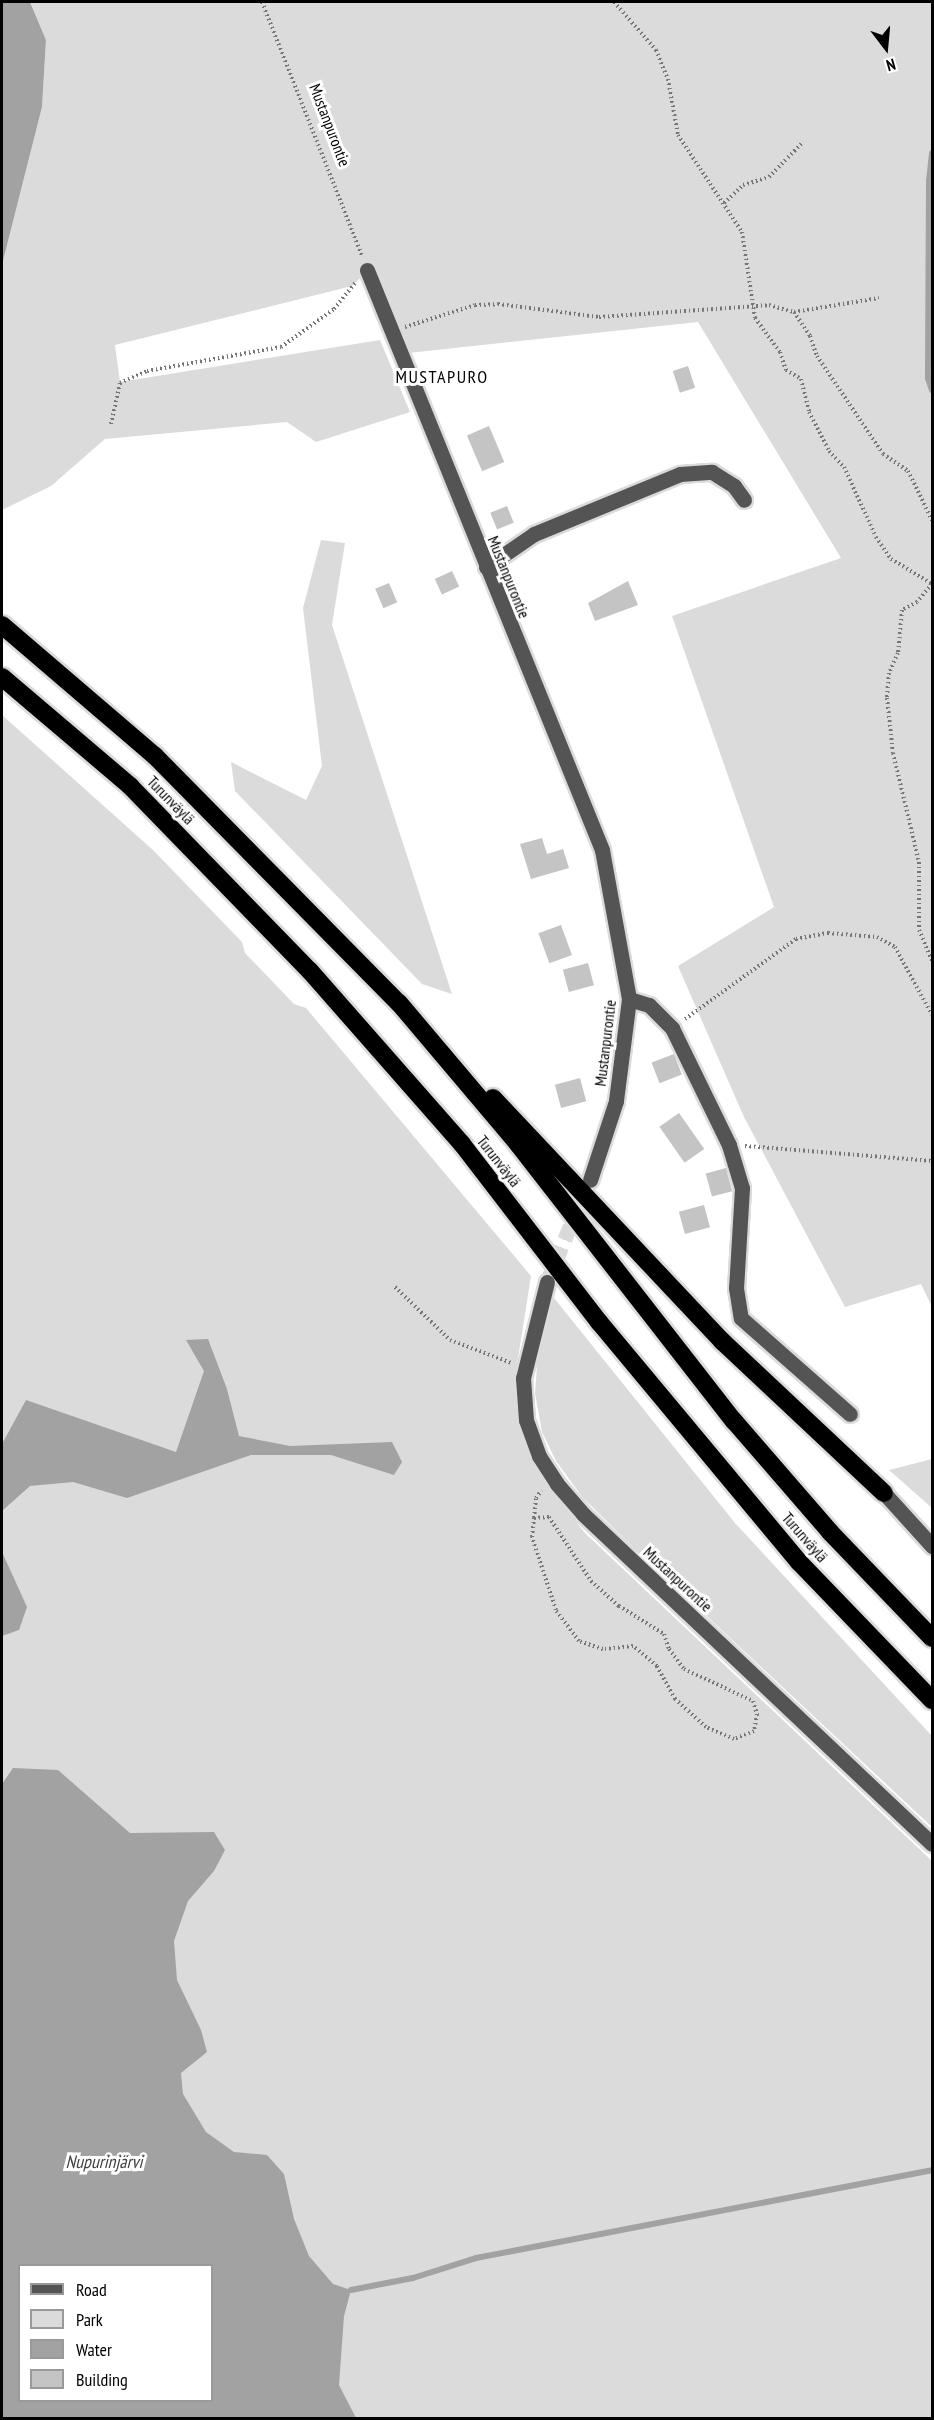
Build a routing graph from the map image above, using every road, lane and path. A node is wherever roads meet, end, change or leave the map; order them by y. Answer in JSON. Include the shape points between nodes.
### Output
{"nodes":[{"id":1,"x":262,"y":2,"type":"edge"},
{"id":2,"x":614,"y":2,"type":"edge"},
{"id":3,"x":803,"y":142,"type":"dead end"},
{"id":4,"x":724,"y":203,"type":"junction"},
{"id":5,"x":367,"y":270,"type":"junction"},
{"id":6,"x":879,"y":298,"type":"dead end"},
{"id":7,"x":752,"y":307,"type":"junction"},
{"id":8,"x":794,"y":312,"type":"junction"},
{"id":9,"x":390,"y":332,"type":"junction"},
{"id":10,"x":111,"y":424,"type":"dead end"},
{"id":11,"x":744,"y":500,"type":"dead end"},
{"id":12,"x":933,"y":520,"type":"edge"},
{"id":13,"x":486,"y":567,"type":"junction"},
{"id":14,"x":932,"y":584,"type":"edge"},
{"id":15,"x":2,"y":625,"type":"edge"},
{"id":16,"x":2,"y":677,"type":"edge"},
{"id":17,"x":933,"y":961,"type":"edge"},
{"id":18,"x":629,"y":999,"type":"junction"},
{"id":19,"x":399,"y":1003,"type":"junction"},
{"id":20,"x":933,"y":1015,"type":"edge"},
{"id":21,"x":672,"y":1028,"type":"junction"},
{"id":22,"x":729,"y":1145,"type":"junction"},
{"id":23,"x":933,"y":1161,"type":"edge"},
{"id":24,"x":590,"y":1180,"type":"tunnel mouth"},
{"id":25,"x":547,"y":1282,"type":"tunnel mouth"},
{"id":26,"x":395,"y":1287,"type":"dead end"},
{"id":27,"x":524,"y":1367,"type":"junction"},
{"id":28,"x":850,"y":1414,"type":"dead end"},
{"id":29,"x":552,"y":1477,"type":"junction"},
{"id":30,"x":884,"y":1492,"type":"joint"},
{"id":31,"x":534,"y":1518,"type":"junction"},
{"id":32,"x":933,"y":1545,"type":"edge"},
{"id":33,"x":933,"y":1638,"type":"edge"},
{"id":34,"x":931,"y":1699,"type":"edge"},
{"id":35,"x":933,"y":1844,"type":"edge"}],
"edges":[{"from":1,"to":5,"type":"path","name":"Mustanpurontie"},
{"from":2,"to":4,"type":"path","via":[[656,50],[668,80],[678,135]]},
{"from":3,"to":4,"type":"path","via":[[769,177],[743,185]]},
{"from":4,"to":7,"type":"path","via":[[742,232]]},
{"from":5,"to":9,"type":"street","name":"Mustanpurontie"},
{"from":5,"to":10,"type":"path","via":[[333,309],[281,347],[147,371],[120,383]]},
{"from":6,"to":8,"type":"path"},
{"from":7,"to":8,"type":"path","via":[[769,304]]},
{"from":7,"to":9,"type":"path","via":[[598,317],[498,304],[475,305]]},
{"from":7,"to":14,"type":"path","via":[[755,318],[780,352],[786,370],[801,379],[809,412],[829,451],[844,467],[876,537],[891,559]]},
{"from":8,"to":12,"type":"path","via":[[810,336],[817,356],[883,454],[908,471]]},
{"from":9,"to":13,"type":"street","name":"Mustanpurontie"},
{"from":11,"to":13,"type":"street","via":[[734,486],[712,472],[680,474],[534,534]]},
{"from":13,"to":18,"type":"street","name":"Mustanpurontie","via":[[602,850]]},
{"from":14,"to":17,"type":"path","via":[[917,602],[902,610],[898,653],[889,673],[887,698],[893,753],[919,862],[919,930]]},
{"from":15,"to":19,"type":"highway","name":"Turunväylä","via":[[155,756]]},
{"from":16,"to":34,"type":"highway","name":"Turunväylä","via":[[130,786],[310,971],[462,1144],[599,1322],[799,1562]]},
{"from":18,"to":21,"type":"street","via":[[650,1005]]},
{"from":18,"to":24,"type":"street","name":"Mustanpurontie","via":[[616,1101]]},
{"from":19,"to":30,"type":"highway","via":[[534,1138],[722,1341]]},
{"from":19,"to":33,"type":"highway","name":"Turunväylä","via":[[518,1144],[734,1421],[830,1532]]},
{"from":20,"to":21,"type":"path","via":[[896,947],[877,937],[828,933],[796,939]]},
{"from":21,"to":22,"type":"street"},
{"from":22,"to":23,"type":"path"},
{"from":22,"to":28,"type":"street","via":[[742,1188],[736,1288],[741,1318]]},
{"from":25,"to":27,"type":"street","name":"Mustanpurontie"},
{"from":26,"to":27,"type":"path","via":[[450,1340]]},
{"from":27,"to":29,"type":"street","name":"Mustanpurontie","via":[[525,1419]]},
{"from":29,"to":31,"type":"path","via":[[536,1498]]},
{"from":29,"to":35,"type":"street","name":"Mustanpurontie","via":[[584,1514]]},
{"from":30,"to":32,"type":"street"},
{"from":31,"to":31,"type":"path","via":[[549,1517],[591,1581],[620,1606],[664,1634],[669,1649],[684,1669],[753,1701],[757,1714],[754,1731],[734,1739],[706,1727],[675,1699],[657,1666],[633,1646],[603,1649],[579,1641],[556,1610],[532,1537]]}]}
